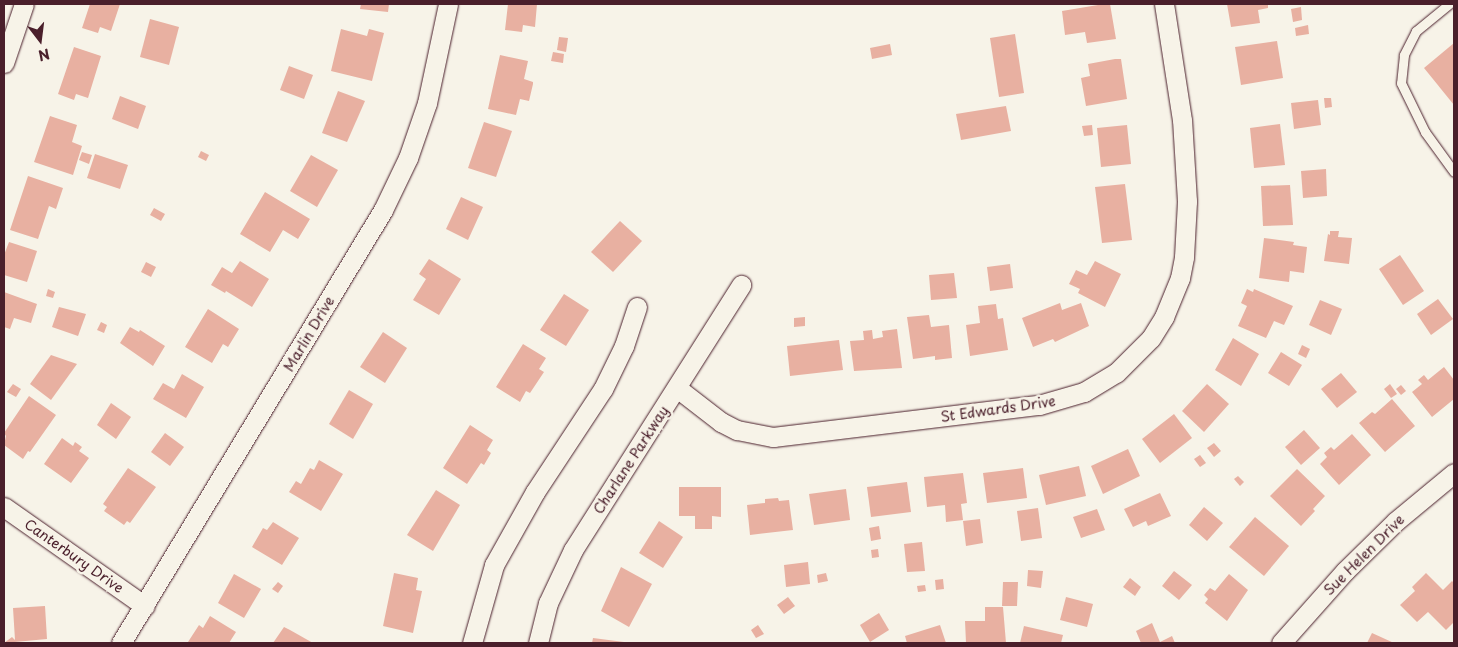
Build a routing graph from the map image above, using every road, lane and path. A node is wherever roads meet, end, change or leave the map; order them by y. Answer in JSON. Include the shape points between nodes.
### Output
{"nodes":[{"id":1,"x":24,"y":4,"type":"edge"},
{"id":2,"x":448,"y":4,"type":"edge"},
{"id":3,"x":1164,"y":4,"type":"edge"},
{"id":4,"x":1449,"y":4,"type":"edge"},
{"id":5,"x":4,"y":63,"type":"edge"},
{"id":6,"x":1454,"y":172,"type":"edge"},
{"id":7,"x":741,"y":285,"type":"dead end"},
{"id":8,"x":637,"y":306,"type":"dead end"},
{"id":9,"x":677,"y":388,"type":"junction"},
{"id":10,"x":1454,"y":473,"type":"edge"},
{"id":11,"x":4,"y":507,"type":"edge"},
{"id":12,"x":145,"y":606,"type":"junction"},
{"id":13,"x":121,"y":643,"type":"edge"},
{"id":14,"x":472,"y":643,"type":"edge"},
{"id":15,"x":538,"y":643,"type":"edge"},
{"id":16,"x":1281,"y":643,"type":"edge"}],
"edges":[{"from":1,"to":5,"type":"street"},
{"from":2,"to":12,"type":"street","name":"Marlin Drive","via":[[427,103],[408,158],[383,210]]},
{"from":3,"to":9,"type":"street","name":"St Edwards Drive","via":[[1182,120],[1187,201],[1184,258],[1164,317],[1151,338],[1116,373],[1084,392],[1039,405],[773,437],[737,430],[721,422]]},
{"from":4,"to":6,"type":"lane","via":[[1416,31],[1404,55],[1401,83],[1425,132]]},
{"from":7,"to":9,"type":"street","name":"Charlane Parkway"},
{"from":8,"to":14,"type":"street","via":[[624,346],[603,389],[535,492],[494,565]]},
{"from":9,"to":15,"type":"street","name":"Charlane Parkway","via":[[573,550],[548,604]]},
{"from":10,"to":16,"type":"street","name":"Sue Helen Drive","via":[[1396,521],[1351,565]]},
{"from":11,"to":12,"type":"street","name":"Canterbury Drive"},
{"from":12,"to":13,"type":"street","name":"Marlin Drive"}]}
